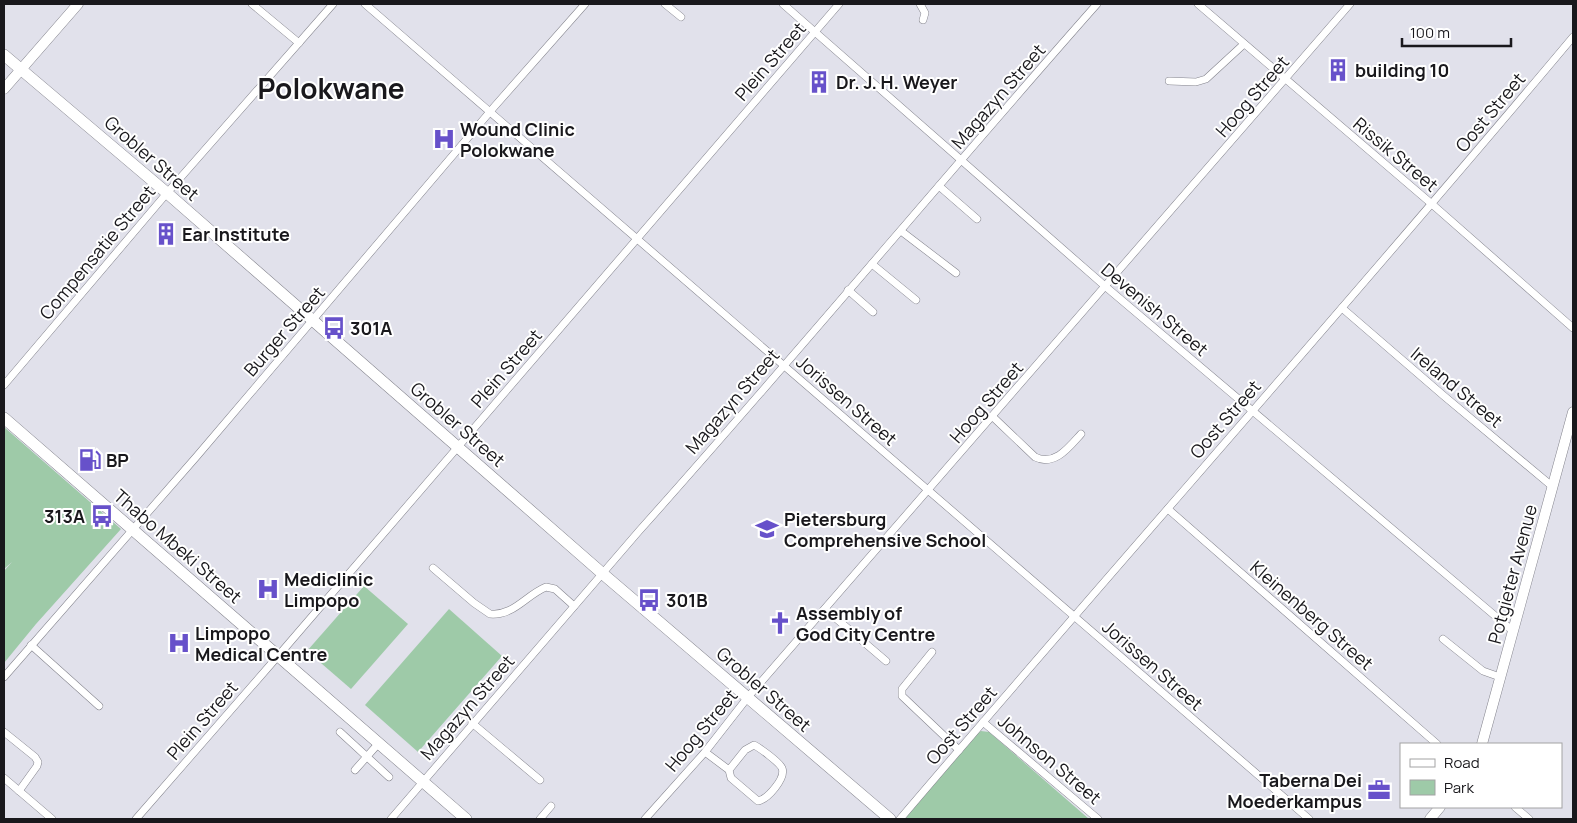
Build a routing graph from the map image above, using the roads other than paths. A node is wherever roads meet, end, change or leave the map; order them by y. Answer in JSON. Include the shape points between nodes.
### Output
{"nodes":[{"id":1,"x":78,"y":4,"type":"edge"},
{"id":2,"x":252,"y":4,"type":"edge"},
{"id":3,"x":333,"y":4,"type":"edge"},
{"id":4,"x":366,"y":4,"type":"edge"},
{"id":5,"x":585,"y":4,"type":"edge"},
{"id":6,"x":666,"y":4,"type":"edge"},
{"id":7,"x":783,"y":4,"type":"edge"},
{"id":8,"x":839,"y":4,"type":"edge"},
{"id":9,"x":920,"y":4,"type":"edge"},
{"id":10,"x":1097,"y":4,"type":"edge"},
{"id":11,"x":1198,"y":4,"type":"edge"},
{"id":12,"x":1350,"y":4,"type":"edge"},
{"id":13,"x":681,"y":17,"type":"dead end"},
{"id":14,"x":923,"y":20,"type":"dead end"},
{"id":15,"x":815,"y":31,"type":"junction"},
{"id":16,"x":1573,"y":37,"type":"edge"},
{"id":17,"x":299,"y":43,"type":"junction"},
{"id":18,"x":1244,"y":44,"type":"junction"},
{"id":19,"x":4,"y":55,"type":"edge"},
{"id":20,"x":21,"y":69,"type":"junction"},
{"id":21,"x":1285,"y":80,"type":"junction"},
{"id":22,"x":1169,"y":81,"type":"dead end"},
{"id":23,"x":4,"y":90,"type":"edge"},
{"id":24,"x":491,"y":112,"type":"junction"},
{"id":25,"x":962,"y":160,"type":"junction"},
{"id":26,"x":939,"y":186,"type":"junction"},
{"id":27,"x":167,"y":193,"type":"junction"},
{"id":28,"x":1432,"y":205,"type":"junction"},
{"id":29,"x":978,"y":218,"type":"dead end"},
{"id":30,"x":901,"y":231,"type":"junction"},
{"id":31,"x":638,"y":238,"type":"junction"},
{"id":32,"x":872,"y":264,"type":"junction"},
{"id":33,"x":956,"y":272,"type":"dead end"},
{"id":34,"x":1106,"y":287,"type":"junction"},
{"id":35,"x":848,"y":290,"type":"junction"},
{"id":36,"x":916,"y":300,"type":"dead end"},
{"id":37,"x":1342,"y":308,"type":"junction"},
{"id":38,"x":873,"y":312,"type":"dead end"},
{"id":39,"x":312,"y":321,"type":"junction"},
{"id":40,"x":1573,"y":328,"type":"edge"},
{"id":41,"x":783,"y":365,"type":"junction"},
{"id":42,"x":4,"y":385,"type":"edge"},
{"id":43,"x":1252,"y":410,"type":"junction"},
{"id":44,"x":1573,"y":412,"type":"edge"},
{"id":45,"x":993,"y":417,"type":"junction"},
{"id":46,"x":4,"y":418,"type":"edge"},
{"id":47,"x":1081,"y":434,"type":"dead end"},
{"id":48,"x":458,"y":447,"type":"junction"},
{"id":49,"x":1553,"y":487,"type":"junction"},
{"id":50,"x":930,"y":490,"type":"junction"},
{"id":51,"x":1168,"y":509,"type":"junction"},
{"id":52,"x":132,"y":530,"type":"junction"},
{"id":53,"x":433,"y":568,"type":"dead end"},
{"id":54,"x":603,"y":574,"type":"junction"},
{"id":55,"x":574,"y":606,"type":"junction"},
{"id":56,"x":825,"y":609,"type":"junction"},
{"id":57,"x":1074,"y":617,"type":"junction"},
{"id":58,"x":1514,"y":631,"type":"junction"},
{"id":59,"x":1443,"y":639,"type":"dead end"},
{"id":60,"x":31,"y":645,"type":"junction"},
{"id":61,"x":932,"y":652,"type":"dead end"},
{"id":62,"x":278,"y":656,"type":"junction"},
{"id":63,"x":886,"y":661,"type":"dead end"},
{"id":64,"x":4,"y":677,"type":"edge"},
{"id":65,"x":1500,"y":677,"type":"junction"},
{"id":66,"x":748,"y":698,"type":"junction"},
{"id":67,"x":99,"y":706,"type":"dead end"},
{"id":68,"x":983,"y":722,"type":"junction"},
{"id":69,"x":472,"y":723,"type":"junction"},
{"id":70,"x":4,"y":732,"type":"edge"},
{"id":71,"x":340,"y":732,"type":"dead end"},
{"id":72,"x":1436,"y":743,"type":"edge"},
{"id":73,"x":1482,"y":743,"type":"edge"},
{"id":74,"x":378,"y":744,"type":"junction"},
{"id":75,"x":959,"y":750,"type":"junction"},
{"id":76,"x":705,"y":752,"type":"junction"},
{"id":77,"x":366,"y":757,"type":"junction"},
{"id":78,"x":355,"y":770,"type":"dead end"},
{"id":79,"x":729,"y":770,"type":"junction"},
{"id":80,"x":389,"y":777,"type":"dead end"},
{"id":81,"x":4,"y":778,"type":"edge"},
{"id":82,"x":540,"y":780,"type":"dead end"},
{"id":83,"x":422,"y":782,"type":"junction"},
{"id":84,"x":19,"y":791,"type":"junction"},
{"id":85,"x":551,"y":806,"type":"dead end"},
{"id":86,"x":1439,"y":808,"type":"edge"},
{"id":87,"x":1516,"y":808,"type":"edge"},
{"id":88,"x":52,"y":819,"type":"edge"},
{"id":89,"x":136,"y":819,"type":"edge"},
{"id":90,"x":390,"y":819,"type":"edge"},
{"id":91,"x":466,"y":819,"type":"edge"},
{"id":92,"x":540,"y":819,"type":"edge"},
{"id":93,"x":645,"y":819,"type":"edge"},
{"id":94,"x":890,"y":819,"type":"edge"},
{"id":95,"x":900,"y":819,"type":"edge"},
{"id":96,"x":1098,"y":819,"type":"edge"},
{"id":97,"x":1309,"y":819,"type":"edge"},
{"id":98,"x":1430,"y":819,"type":"edge"},
{"id":99,"x":1529,"y":819,"type":"edge"}],
"edges":[{"from":1,"to":20,"type":"street"},
{"from":2,"to":17,"type":"street"},
{"from":3,"to":17,"type":"street","name":"Compensatie Street"},
{"from":4,"to":24,"type":"street","name":"Jorissen Street"},
{"from":5,"to":24,"type":"street","name":"Burger Street"},
{"from":6,"to":13,"type":"street"},
{"from":7,"to":15,"type":"street","name":"Devenish Street"},
{"from":8,"to":15,"type":"street","name":"Plein Street"},
{"from":9,"to":14,"type":"street","via":[[925,13]]},
{"from":10,"to":25,"type":"street","name":"Magazyn Street"},
{"from":11,"to":18,"type":"street","name":"Rissik Street"},
{"from":12,"to":21,"type":"street","name":"Hoog Street"},
{"from":15,"to":25,"type":"street","name":"Devenish Street"},
{"from":15,"to":31,"type":"street","name":"Plein Street"},
{"from":16,"to":28,"type":"street","name":"Oost Street"},
{"from":17,"to":27,"type":"street","name":"Compensatie Street"},
{"from":18,"to":21,"type":"street","name":"Rissik Street"},
{"from":18,"to":22,"type":"street","via":[[1206,78],[1196,82]]},
{"from":19,"to":20,"type":"main road","name":"Grobler Street"},
{"from":20,"to":23,"type":"street"},
{"from":20,"to":27,"type":"main road","name":"Grobler Street"},
{"from":21,"to":28,"type":"street","name":"Rissik Street"},
{"from":21,"to":34,"type":"street","name":"Hoog Street"},
{"from":24,"to":31,"type":"street","name":"Jorissen Street"},
{"from":24,"to":39,"type":"street","name":"Burger Street"},
{"from":25,"to":26,"type":"street","name":"Magazyn Street"},
{"from":25,"to":34,"type":"street","name":"Devenish Street"},
{"from":26,"to":29,"type":"street"},
{"from":26,"to":30,"type":"street","name":"Magazyn Street"},
{"from":27,"to":39,"type":"main road","name":"Grobler Street"},
{"from":27,"to":42,"type":"street","name":"Compensatie Street"},
{"from":28,"to":37,"type":"street","name":"Oost Street"},
{"from":28,"to":40,"type":"street","name":"Rissik Street"},
{"from":30,"to":32,"type":"street","name":"Magazyn Street"},
{"from":30,"to":33,"type":"street"},
{"from":31,"to":41,"type":"street","name":"Jorissen Street"},
{"from":31,"to":48,"type":"street","name":"Plein Street"},
{"from":32,"to":35,"type":"street","name":"Magazyn Street"},
{"from":32,"to":36,"type":"street"},
{"from":34,"to":43,"type":"street","name":"Devenish Street"},
{"from":34,"to":45,"type":"street","name":"Hoog Street"},
{"from":35,"to":38,"type":"street"},
{"from":35,"to":41,"type":"street","name":"Magazyn Street"},
{"from":37,"to":43,"type":"street","name":"Oost Street"},
{"from":37,"to":49,"type":"street","name":"Ireland Street"},
{"from":39,"to":48,"type":"main road","name":"Grobler Street"},
{"from":39,"to":52,"type":"street","name":"Burger Street"},
{"from":41,"to":50,"type":"street","name":"Jorissen Street"},
{"from":41,"to":54,"type":"street","name":"Magazyn Street"},
{"from":43,"to":51,"type":"street","name":"Oost Street"},
{"from":43,"to":58,"type":"street","name":"Devenish Street"},
{"from":44,"to":49,"type":"street","name":"Potgieter Avenue"},
{"from":45,"to":47,"type":"street","via":[[1040,459],[1061,456]]},
{"from":45,"to":50,"type":"street","name":"Hoog Street"},
{"from":46,"to":52,"type":"main road","name":"Thabo Mbeki Street"},
{"from":48,"to":54,"type":"main road","name":"Grobler Street"},
{"from":48,"to":62,"type":"street","name":"Plein Street"},
{"from":49,"to":58,"type":"street","name":"Potgieter Avenue"},
{"from":50,"to":56,"type":"street","name":"Hoog Street"},
{"from":50,"to":57,"type":"street","name":"Jorissen Street"},
{"from":51,"to":57,"type":"street","name":"Oost Street"},
{"from":51,"to":72,"type":"street","name":"Kleinenberg Street"},
{"from":52,"to":60,"type":"street","name":"Burger Street"},
{"from":52,"to":62,"type":"main road","name":"Thabo Mbeki Street"},
{"from":53,"to":55,"type":"street","via":[[490,614],[517,607],[546,587],[555,589]]},
{"from":54,"to":55,"type":"street","name":"Magazyn Street"},
{"from":54,"to":66,"type":"main road","name":"Grobler Street"},
{"from":55,"to":69,"type":"street","name":"Magazyn Street"},
{"from":56,"to":63,"type":"street"},
{"from":56,"to":66,"type":"street","name":"Hoog Street"},
{"from":57,"to":68,"type":"street","name":"Oost Street"},
{"from":57,"to":97,"type":"street","name":"Jorissen Street"},
{"from":58,"to":65,"type":"street","name":"Potgieter Avenue"},
{"from":59,"to":65,"type":"street","via":[[1483,671]]},
{"from":60,"to":64,"type":"street","name":"Burger Street"},
{"from":60,"to":67,"type":"street"},
{"from":61,"to":75,"type":"street","via":[[902,689],[902,696]]},
{"from":62,"to":74,"type":"main road","name":"Thabo Mbeki Street"},
{"from":62,"to":89,"type":"street","name":"Plein Street"},
{"from":65,"to":73,"type":"street","name":"Potgieter Avenue"},
{"from":66,"to":76,"type":"street","name":"Hoog Street"},
{"from":66,"to":94,"type":"main road","name":"Grobler Street"},
{"from":68,"to":75,"type":"street","name":"Oost Street"},
{"from":68,"to":96,"type":"street","name":"Johnson Street"},
{"from":69,"to":82,"type":"street"},
{"from":69,"to":83,"type":"street","name":"Magazyn Street"},
{"from":70,"to":84,"type":"street","via":[[38,762]]},
{"from":71,"to":77,"type":"street"},
{"from":74,"to":77,"type":"street"},
{"from":74,"to":83,"type":"main road","name":"Thabo Mbeki Street"},
{"from":75,"to":95,"type":"street","name":"Oost Street"},
{"from":76,"to":79,"type":"street"},
{"from":76,"to":93,"type":"street","name":"Hoog Street"},
{"from":77,"to":78,"type":"street"},
{"from":77,"to":80,"type":"street"},
{"from":79,"to":79,"type":"street","via":[[745,750],[754,745],[780,765],[782,771],[772,791],[760,801],[731,778]]},
{"from":81,"to":84,"type":"street"},
{"from":83,"to":90,"type":"street","name":"Magazyn Street"},
{"from":83,"to":91,"type":"main road","name":"Thabo Mbeki Street"},
{"from":84,"to":88,"type":"street"},
{"from":85,"to":92,"type":"street"},
{"from":86,"to":98,"type":"street"},
{"from":87,"to":99,"type":"street"}]}
